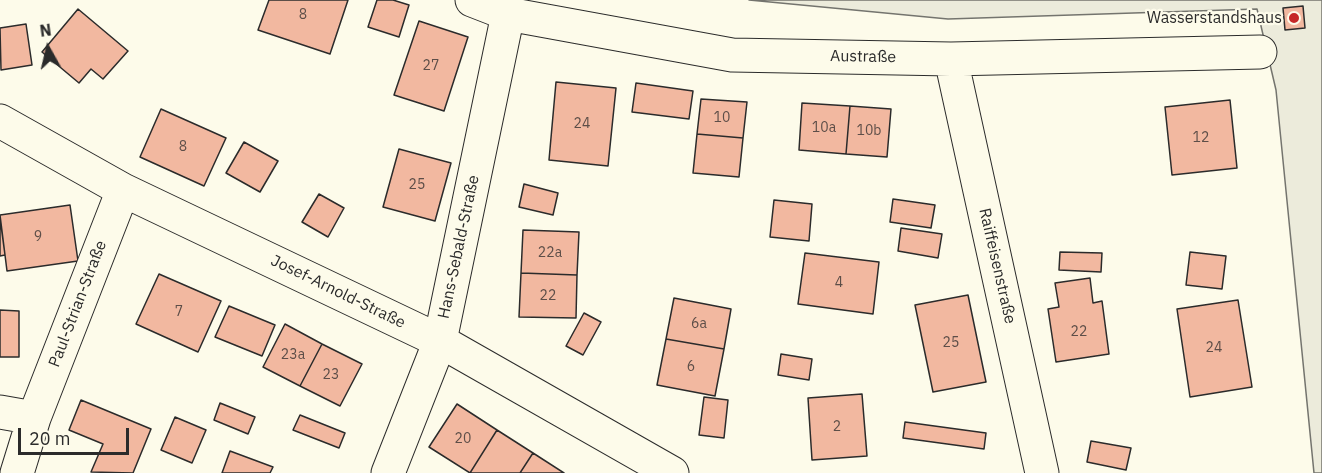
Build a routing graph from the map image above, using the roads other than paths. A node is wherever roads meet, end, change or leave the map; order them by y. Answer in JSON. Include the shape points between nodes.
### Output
{"nodes":[{"id":1,"x":472,"y":0,"type":"edge"},
{"id":2,"x":508,"y":14,"type":"junction"},
{"id":3,"x":1260,"y":52,"type":"dead end"},
{"id":4,"x":951,"y":59,"type":"junction"},
{"id":5,"x":0,"y":121,"type":"edge"},
{"id":6,"x":123,"y":189,"type":"junction"},
{"id":7,"x":440,"y":341,"type":"junction"},
{"id":8,"x":0,"y":412,"type":"edge"},
{"id":9,"x":34,"y":418,"type":"junction"},
{"id":10,"x":17,"y":473,"type":"edge"},
{"id":11,"x":387,"y":473,"type":"edge"},
{"id":12,"x":672,"y":473,"type":"edge"},
{"id":13,"x":1042,"y":473,"type":"edge"}],
"edges":[{"from":1,"to":2,"type":"street","name":"Austraße"},
{"from":2,"to":4,"type":"street","name":"Austraße","via":[[732,55]]},
{"from":2,"to":7,"type":"street","name":"Hans-Sebald-Straße"},
{"from":3,"to":4,"type":"street","name":"Austraße"},
{"from":4,"to":13,"type":"street","name":"Raiffeisenstraße"},
{"from":5,"to":6,"type":"street","name":"Josef-Arnold-Straße"},
{"from":6,"to":7,"type":"street","name":"Josef-Arnold-Straße"},
{"from":6,"to":9,"type":"street","name":"Paul-Strian-Straße"},
{"from":7,"to":11,"type":"street","name":"Hans-Sebald-Straße"},
{"from":7,"to":12,"type":"street","name":"Josef-Arnold-Straße"},
{"from":8,"to":9,"type":"street"},
{"from":9,"to":10,"type":"street","name":"Paul-Strian-Straße"}]}
